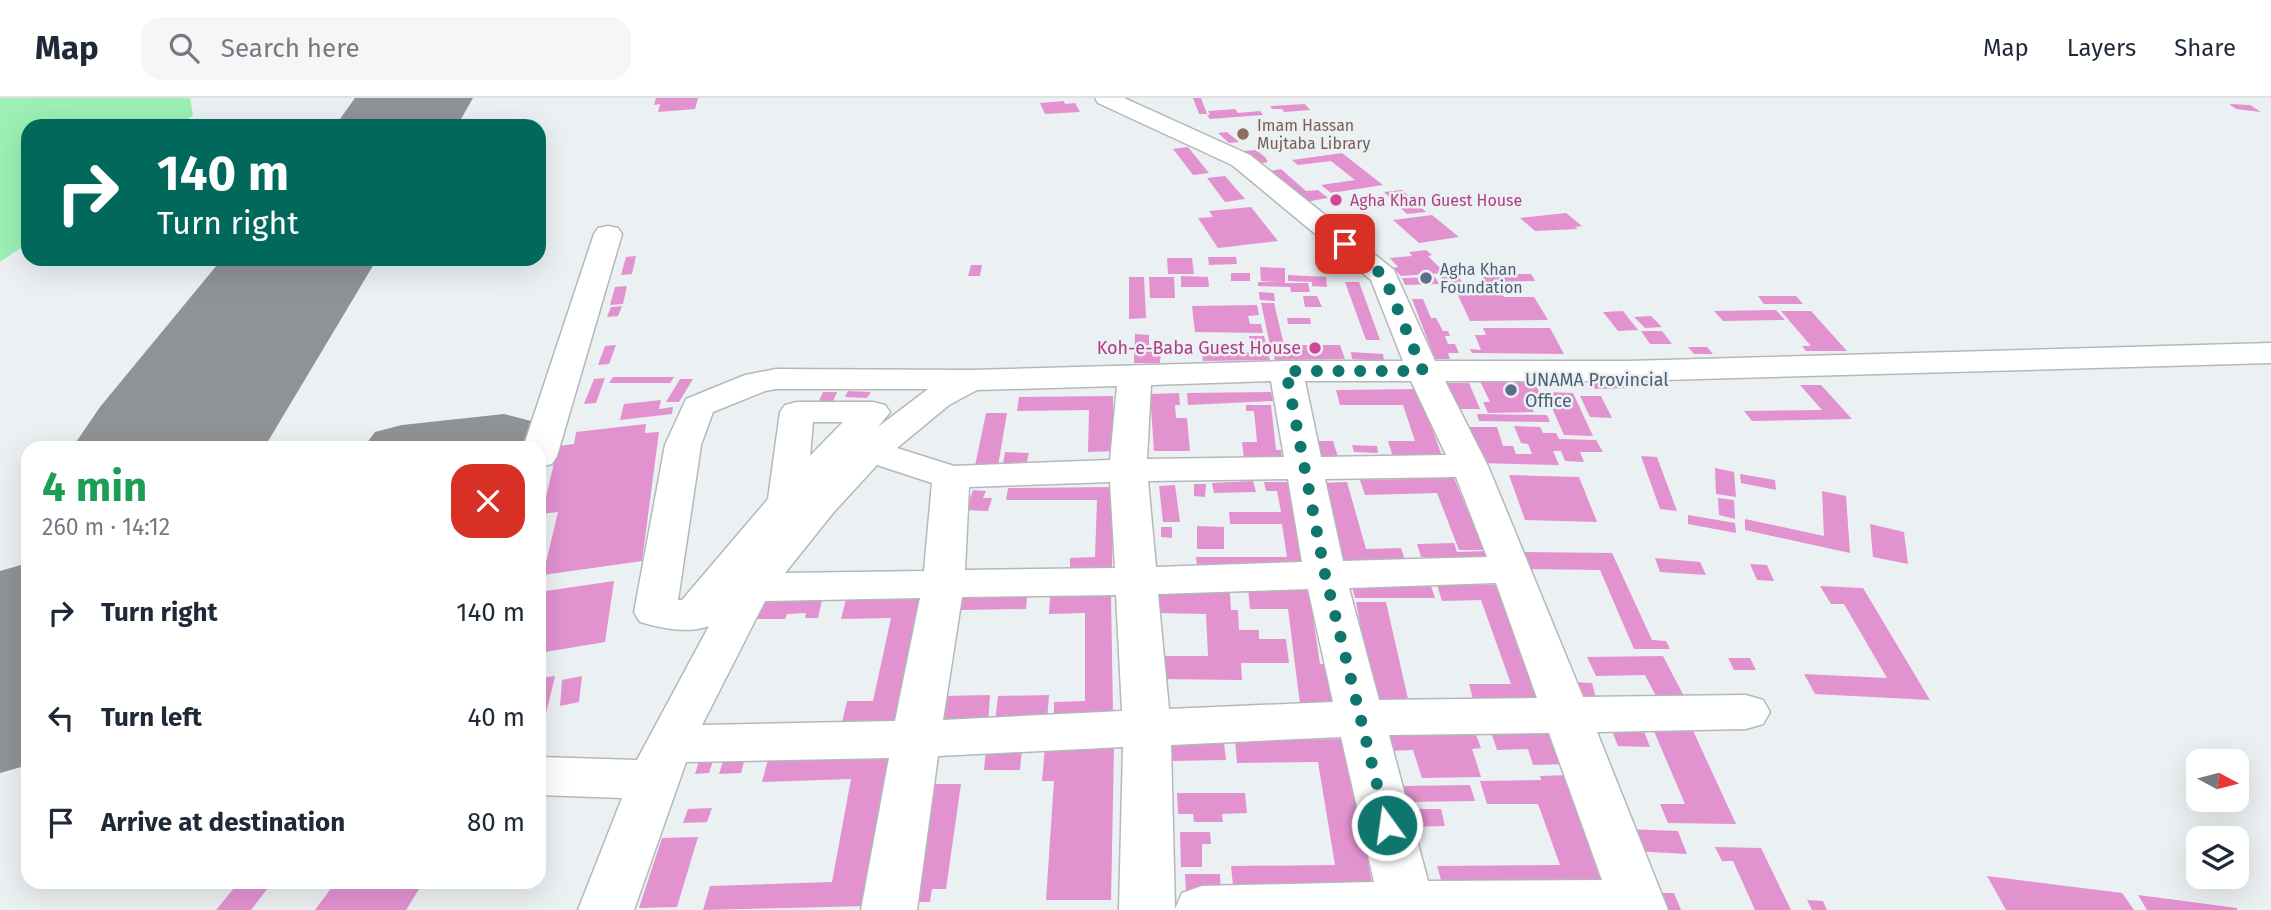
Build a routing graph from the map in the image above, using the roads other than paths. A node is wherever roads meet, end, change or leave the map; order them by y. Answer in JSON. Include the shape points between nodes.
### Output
{"nodes":[{"id":1,"x":1106,"y":98,"type":"edge"},
{"id":2,"x":608,"y":234,"type":"dead end"},
{"id":3,"x":2271,"y":353,"type":"edge"},
{"id":4,"x":1286,"y":371,"type":"junction"},
{"id":5,"x":1423,"y":371,"type":"junction"},
{"id":6,"x":1135,"y":375,"type":"junction"},
{"id":7,"x":970,"y":380,"type":"junction"},
{"id":8,"x":544,"y":441,"type":"edge"},
{"id":9,"x":870,"y":451,"type":"junction"},
{"id":10,"x":1470,"y":466,"type":"junction"},
{"id":11,"x":1305,"y":468,"type":"junction"},
{"id":12,"x":1128,"y":470,"type":"junction"},
{"id":13,"x":951,"y":477,"type":"junction"},
{"id":14,"x":786,"y":501,"type":"dead end"},
{"id":15,"x":1512,"y":569,"type":"junction"},
{"id":16,"x":1325,"y":574,"type":"junction"},
{"id":17,"x":1135,"y":580,"type":"junction"},
{"id":18,"x":944,"y":582,"type":"junction"},
{"id":19,"x":751,"y":587,"type":"junction"},
{"id":20,"x":1746,"y":712,"type":"dead end"},
{"id":21,"x":1568,"y":713,"type":"junction"},
{"id":22,"x":1361,"y":718,"type":"junction"},
{"id":23,"x":1147,"y":728,"type":"junction"},
{"id":24,"x":916,"y":739,"type":"junction"},
{"id":25,"x":662,"y":762,"type":"junction"},
{"id":26,"x":546,"y":775,"type":"edge"},
{"id":27,"x":1408,"y":907,"type":"edge"},
{"id":28,"x":1639,"y":907,"type":"edge"},
{"id":29,"x":606,"y":910,"type":"edge"},
{"id":30,"x":889,"y":910,"type":"edge"},
{"id":31,"x":1147,"y":910,"type":"edge"},
{"id":32,"x":1202,"y":910,"type":"edge"}],
"edges":[{"from":1,"to":5,"type":"street","via":[[1178,118],[1241,160],[1384,276]]},
{"from":2,"to":8,"type":"street"},
{"from":3,"to":5,"type":"street","via":[[1628,371]]},
{"from":4,"to":5,"type":"street"},
{"from":4,"to":6,"type":"street"},
{"from":4,"to":11,"type":"street"},
{"from":5,"to":10,"type":"street"},
{"from":6,"to":7,"type":"street"},
{"from":6,"to":12,"type":"street"},
{"from":7,"to":9,"type":"street","via":[[937,398]]},
{"from":7,"to":14,"type":"street","via":[[776,379],[698,406],[683,445],[655,612],[693,616]]},
{"from":9,"to":13,"type":"street"},
{"from":9,"to":19,"type":"street"},
{"from":10,"to":11,"type":"street"},
{"from":10,"to":15,"type":"street"},
{"from":11,"to":12,"type":"street"},
{"from":11,"to":16,"type":"street"},
{"from":12,"to":13,"type":"street"},
{"from":12,"to":17,"type":"street"},
{"from":13,"to":18,"type":"street"},
{"from":15,"to":16,"type":"street"},
{"from":15,"to":21,"type":"street"},
{"from":16,"to":17,"type":"street"},
{"from":16,"to":22,"type":"street"},
{"from":17,"to":18,"type":"street"},
{"from":17,"to":23,"type":"street"},
{"from":18,"to":19,"type":"street"},
{"from":18,"to":24,"type":"street"},
{"from":19,"to":25,"type":"street"},
{"from":20,"to":21,"type":"street"},
{"from":21,"to":22,"type":"street"},
{"from":21,"to":28,"type":"street"},
{"from":22,"to":23,"type":"street"},
{"from":22,"to":27,"type":"street"},
{"from":23,"to":24,"type":"street"},
{"from":23,"to":31,"type":"street"},
{"from":24,"to":25,"type":"street"},
{"from":24,"to":30,"type":"street"},
{"from":25,"to":26,"type":"street"},
{"from":25,"to":29,"type":"street"},
{"from":27,"to":28,"type":"street"},
{"from":27,"to":32,"type":"street"}]}
